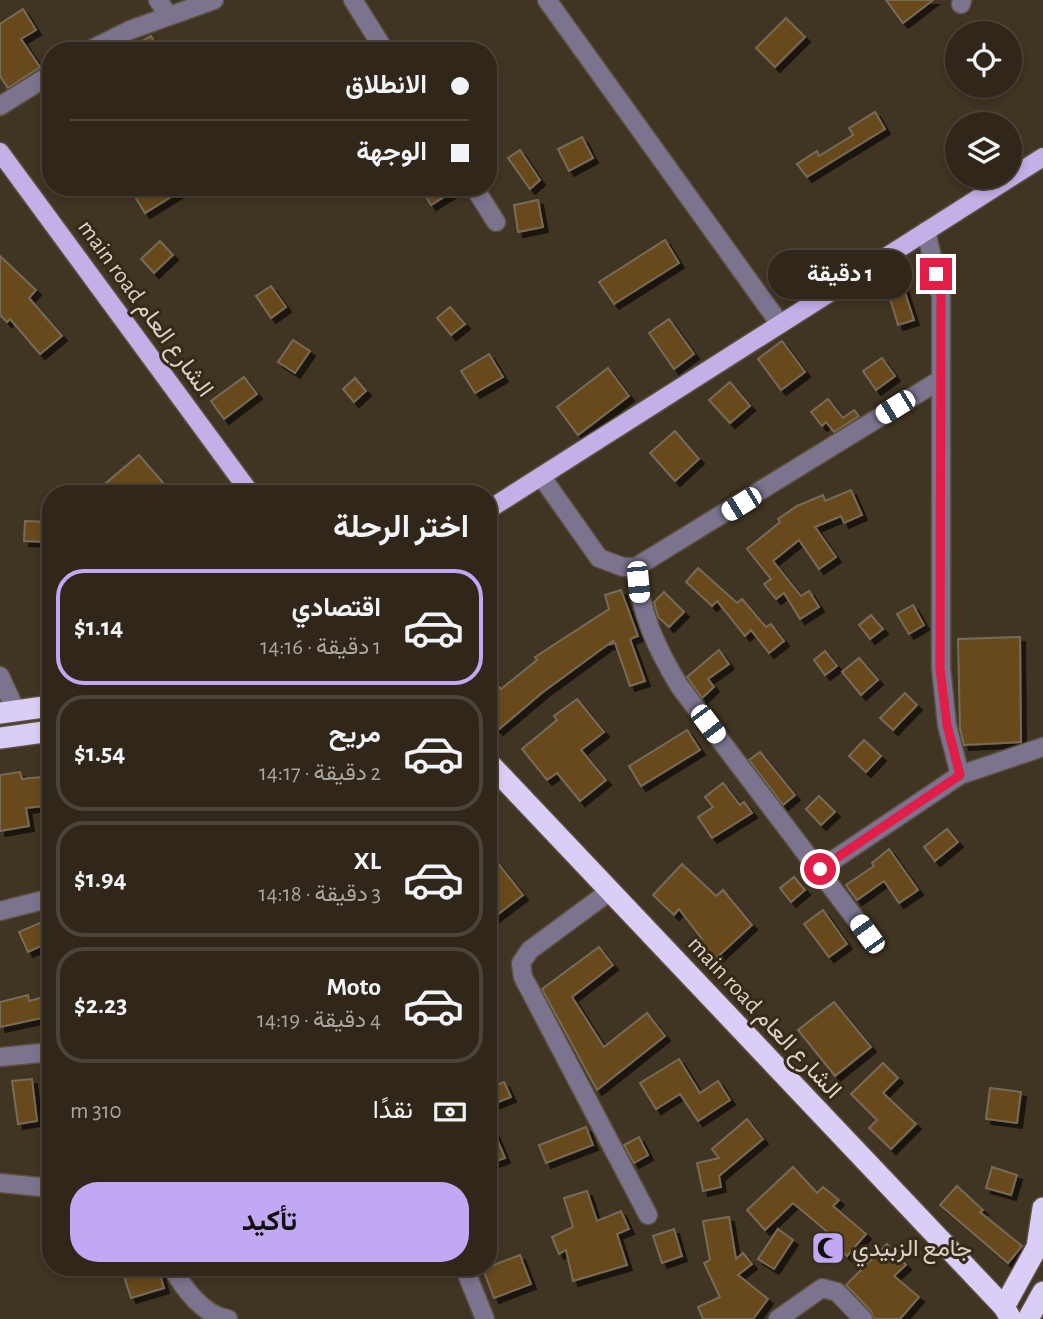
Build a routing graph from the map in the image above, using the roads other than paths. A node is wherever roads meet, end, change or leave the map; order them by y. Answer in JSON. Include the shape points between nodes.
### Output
{"nodes":[{"id":1,"x":214,"y":0,"type":"edge"},
{"id":2,"x":353,"y":0,"type":"edge"},
{"id":3,"x":547,"y":0,"type":"edge"},
{"id":4,"x":163,"y":7,"type":"edge"},
{"id":5,"x":103,"y":42,"type":"edge"},
{"id":6,"x":379,"y":42,"type":"edge"},
{"id":7,"x":42,"y":80,"type":"edge"},
{"id":8,"x":0,"y":106,"type":"edge"},
{"id":9,"x":0,"y":152,"type":"edge"},
{"id":10,"x":1043,"y":157,"type":"edge"},
{"id":11,"x":480,"y":196,"type":"edge"},
{"id":12,"x":496,"y":222,"type":"dead end"},
{"id":13,"x":926,"y":231,"type":"junction"},
{"id":14,"x":780,"y":324,"type":"junction"},
{"id":15,"x":940,"y":380,"type":"junction"},
{"id":16,"x":541,"y":476,"type":"junction"},
{"id":17,"x":243,"y":485,"type":"edge"},
{"id":18,"x":497,"y":504,"type":"edge"},
{"id":19,"x":636,"y":567,"type":"junction"},
{"id":20,"x":0,"y":676,"type":"edge"},
{"id":21,"x":42,"y":707,"type":"edge"},
{"id":22,"x":8,"y":712,"type":"edge"},
{"id":23,"x":42,"y":732,"type":"edge"},
{"id":24,"x":0,"y":738,"type":"edge"},
{"id":25,"x":1043,"y":747,"type":"edge"},
{"id":26,"x":497,"y":772,"type":"edge"},
{"id":27,"x":960,"y":775,"type":"junction"},
{"id":28,"x":820,"y":869,"type":"junction"},
{"id":29,"x":610,"y":891,"type":"junction"},
{"id":30,"x":42,"y":900,"type":"edge"},
{"id":31,"x":0,"y":911,"type":"edge"},
{"id":32,"x":867,"y":934,"type":"dead end"},
{"id":33,"x":42,"y":1053,"type":"edge"},
{"id":34,"x":0,"y":1057,"type":"edge"},
{"id":35,"x":0,"y":1183,"type":"edge"},
{"id":36,"x":42,"y":1187,"type":"edge"},
{"id":37,"x":1043,"y":1208,"type":"edge"},
{"id":38,"x":648,"y":1215,"type":"dead end"},
{"id":39,"x":177,"y":1276,"type":"edge"},
{"id":40,"x":468,"y":1276,"type":"edge"},
{"id":41,"x":1043,"y":1292,"type":"edge"},
{"id":42,"x":1007,"y":1313,"type":"edge"},
{"id":43,"x":228,"y":1319,"type":"edge"},
{"id":44,"x":485,"y":1319,"type":"edge"},
{"id":45,"x":778,"y":1319,"type":"edge"},
{"id":46,"x":863,"y":1319,"type":"edge"},
{"id":47,"x":1028,"y":1319,"type":"edge"}],
"edges":[{"from":1,"to":4,"type":"street"},
{"from":2,"to":6,"type":"street"},
{"from":3,"to":14,"type":"street"},
{"from":4,"to":5,"type":"street"},
{"from":7,"to":8,"type":"street"},
{"from":9,"to":17,"type":"main road","name":"main road الشارع العام"},
{"from":10,"to":13,"type":"main road"},
{"from":11,"to":12,"type":"street"},
{"from":13,"to":14,"type":"main road"},
{"from":13,"to":15,"type":"street","via":[[941,296]]},
{"from":14,"to":16,"type":"main road"},
{"from":15,"to":19,"type":"street"},
{"from":15,"to":27,"type":"street","via":[[940,668],[947,725]]},
{"from":16,"to":18,"type":"main road"},
{"from":16,"to":19,"type":"street","via":[[599,558],[623,568]]},
{"from":19,"to":28,"type":"street","via":[[639,598],[657,649],[680,687]]},
{"from":20,"to":22,"type":"street"},
{"from":21,"to":22,"type":"highway"},
{"from":23,"to":24,"type":"highway"},
{"from":25,"to":27,"type":"street"},
{"from":26,"to":29,"type":"highway","name":"main road الشارع العام"},
{"from":27,"to":28,"type":"street"},
{"from":28,"to":32,"type":"street"},
{"from":29,"to":38,"type":"street","via":[[530,950],[521,963],[523,977]]},
{"from":29,"to":42,"type":"highway","name":"main road الشارع العام"},
{"from":30,"to":31,"type":"street"},
{"from":33,"to":34,"type":"street"},
{"from":35,"to":36,"type":"street"},
{"from":37,"to":42,"type":"highway","via":[[1037,1247]]},
{"from":39,"to":43,"type":"street","via":[[184,1289],[219,1318]]},
{"from":40,"to":44,"type":"street"},
{"from":41,"to":47,"type":"highway"},
{"from":45,"to":46,"type":"street","via":[[822,1288],[837,1292]]}]}
